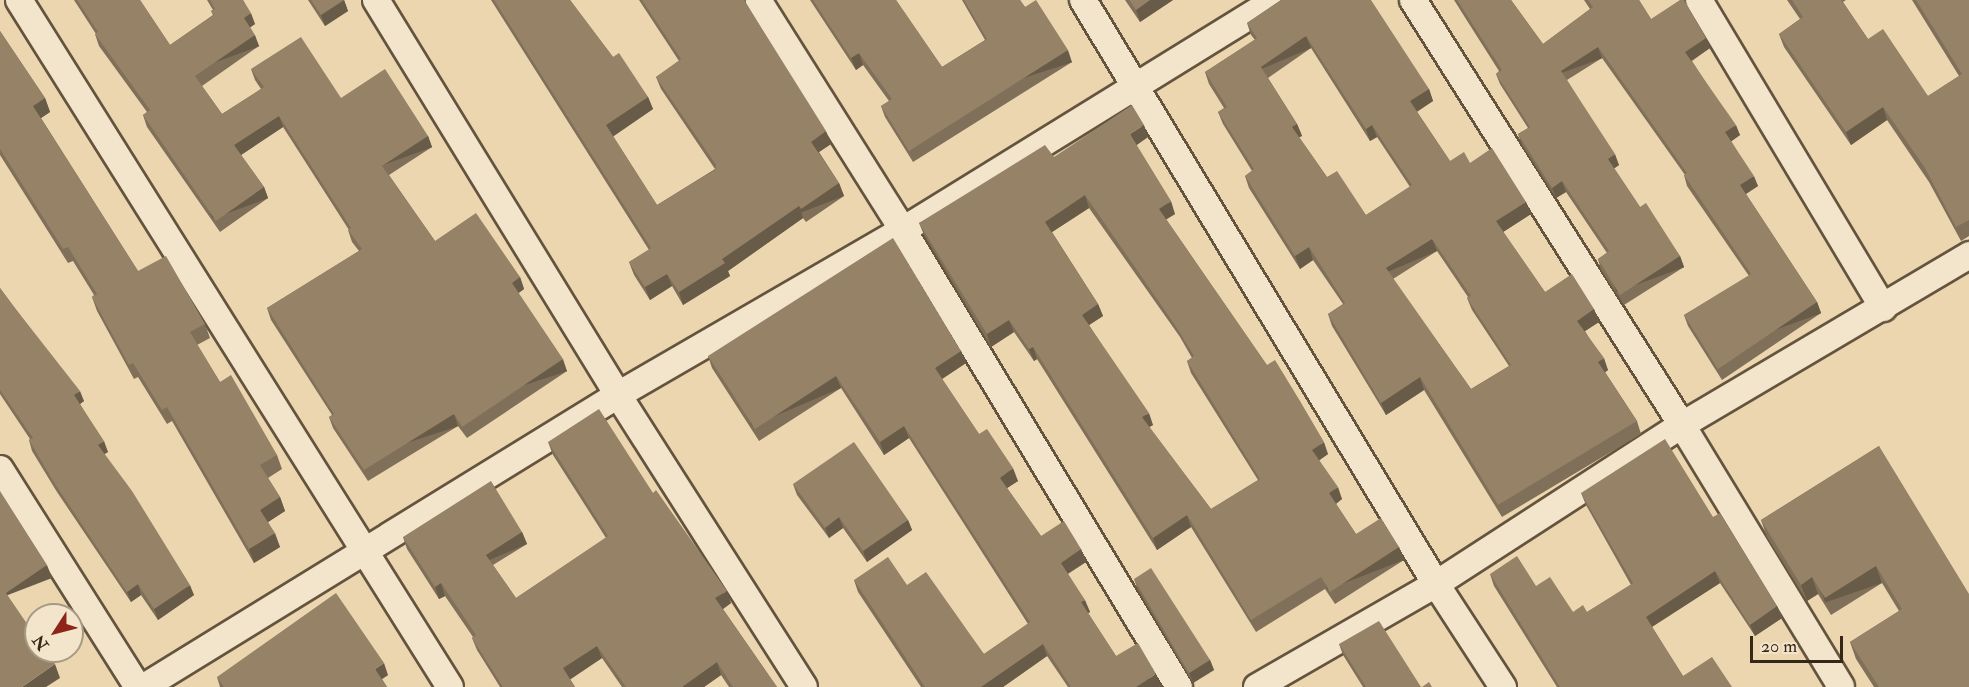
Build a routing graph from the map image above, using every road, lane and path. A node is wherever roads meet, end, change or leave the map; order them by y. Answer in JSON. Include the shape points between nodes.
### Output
{"nodes":[{"id":1,"x":19,"y":0,"type":"edge"},
{"id":2,"x":376,"y":0,"type":"edge"},
{"id":3,"x":758,"y":0,"type":"edge"},
{"id":4,"x":1083,"y":0,"type":"edge"},
{"id":5,"x":1276,"y":0,"type":"edge"},
{"id":6,"x":1413,"y":0,"type":"edge"},
{"id":7,"x":1699,"y":0,"type":"edge"},
{"id":8,"x":1136,"y":83,"type":"junction"},
{"id":9,"x":903,"y":230,"type":"junction"},
{"id":10,"x":1969,"y":255,"type":"edge"},
{"id":11,"x":1883,"y":308,"type":"junction"},
{"id":12,"x":618,"y":395,"type":"junction"},
{"id":13,"x":1682,"y":425,"type":"junction"},
{"id":14,"x":0,"y":469,"type":"edge"},
{"id":15,"x":366,"y":552,"type":"junction"},
{"id":16,"x":1436,"y":584,"type":"junction"},
{"id":17,"x":138,"y":687,"type":"edge"},
{"id":18,"x":144,"y":687,"type":"edge"},
{"id":19,"x":450,"y":687,"type":"edge"},
{"id":20,"x":804,"y":687,"type":"edge"},
{"id":21,"x":1179,"y":687,"type":"edge"},
{"id":22,"x":1257,"y":687,"type":"edge"},
{"id":23,"x":1503,"y":687,"type":"edge"},
{"id":24,"x":1841,"y":687,"type":"edge"}],
"edges":[{"from":1,"to":15,"type":"street"},
{"from":2,"to":12,"type":"street"},
{"from":3,"to":9,"type":"street"},
{"from":4,"to":8,"type":"street"},
{"from":5,"to":8,"type":"street"},
{"from":6,"to":13,"type":"street"},
{"from":7,"to":11,"type":"street"},
{"from":8,"to":9,"type":"street"},
{"from":8,"to":16,"type":"street"},
{"from":9,"to":12,"type":"street"},
{"from":9,"to":21,"type":"street"},
{"from":10,"to":11,"type":"street"},
{"from":11,"to":13,"type":"street"},
{"from":12,"to":15,"type":"street"},
{"from":12,"to":20,"type":"street"},
{"from":13,"to":16,"type":"street"},
{"from":13,"to":24,"type":"street"},
{"from":14,"to":17,"type":"street"},
{"from":15,"to":18,"type":"street"},
{"from":15,"to":19,"type":"street"},
{"from":16,"to":22,"type":"street"},
{"from":16,"to":23,"type":"street"}]}
